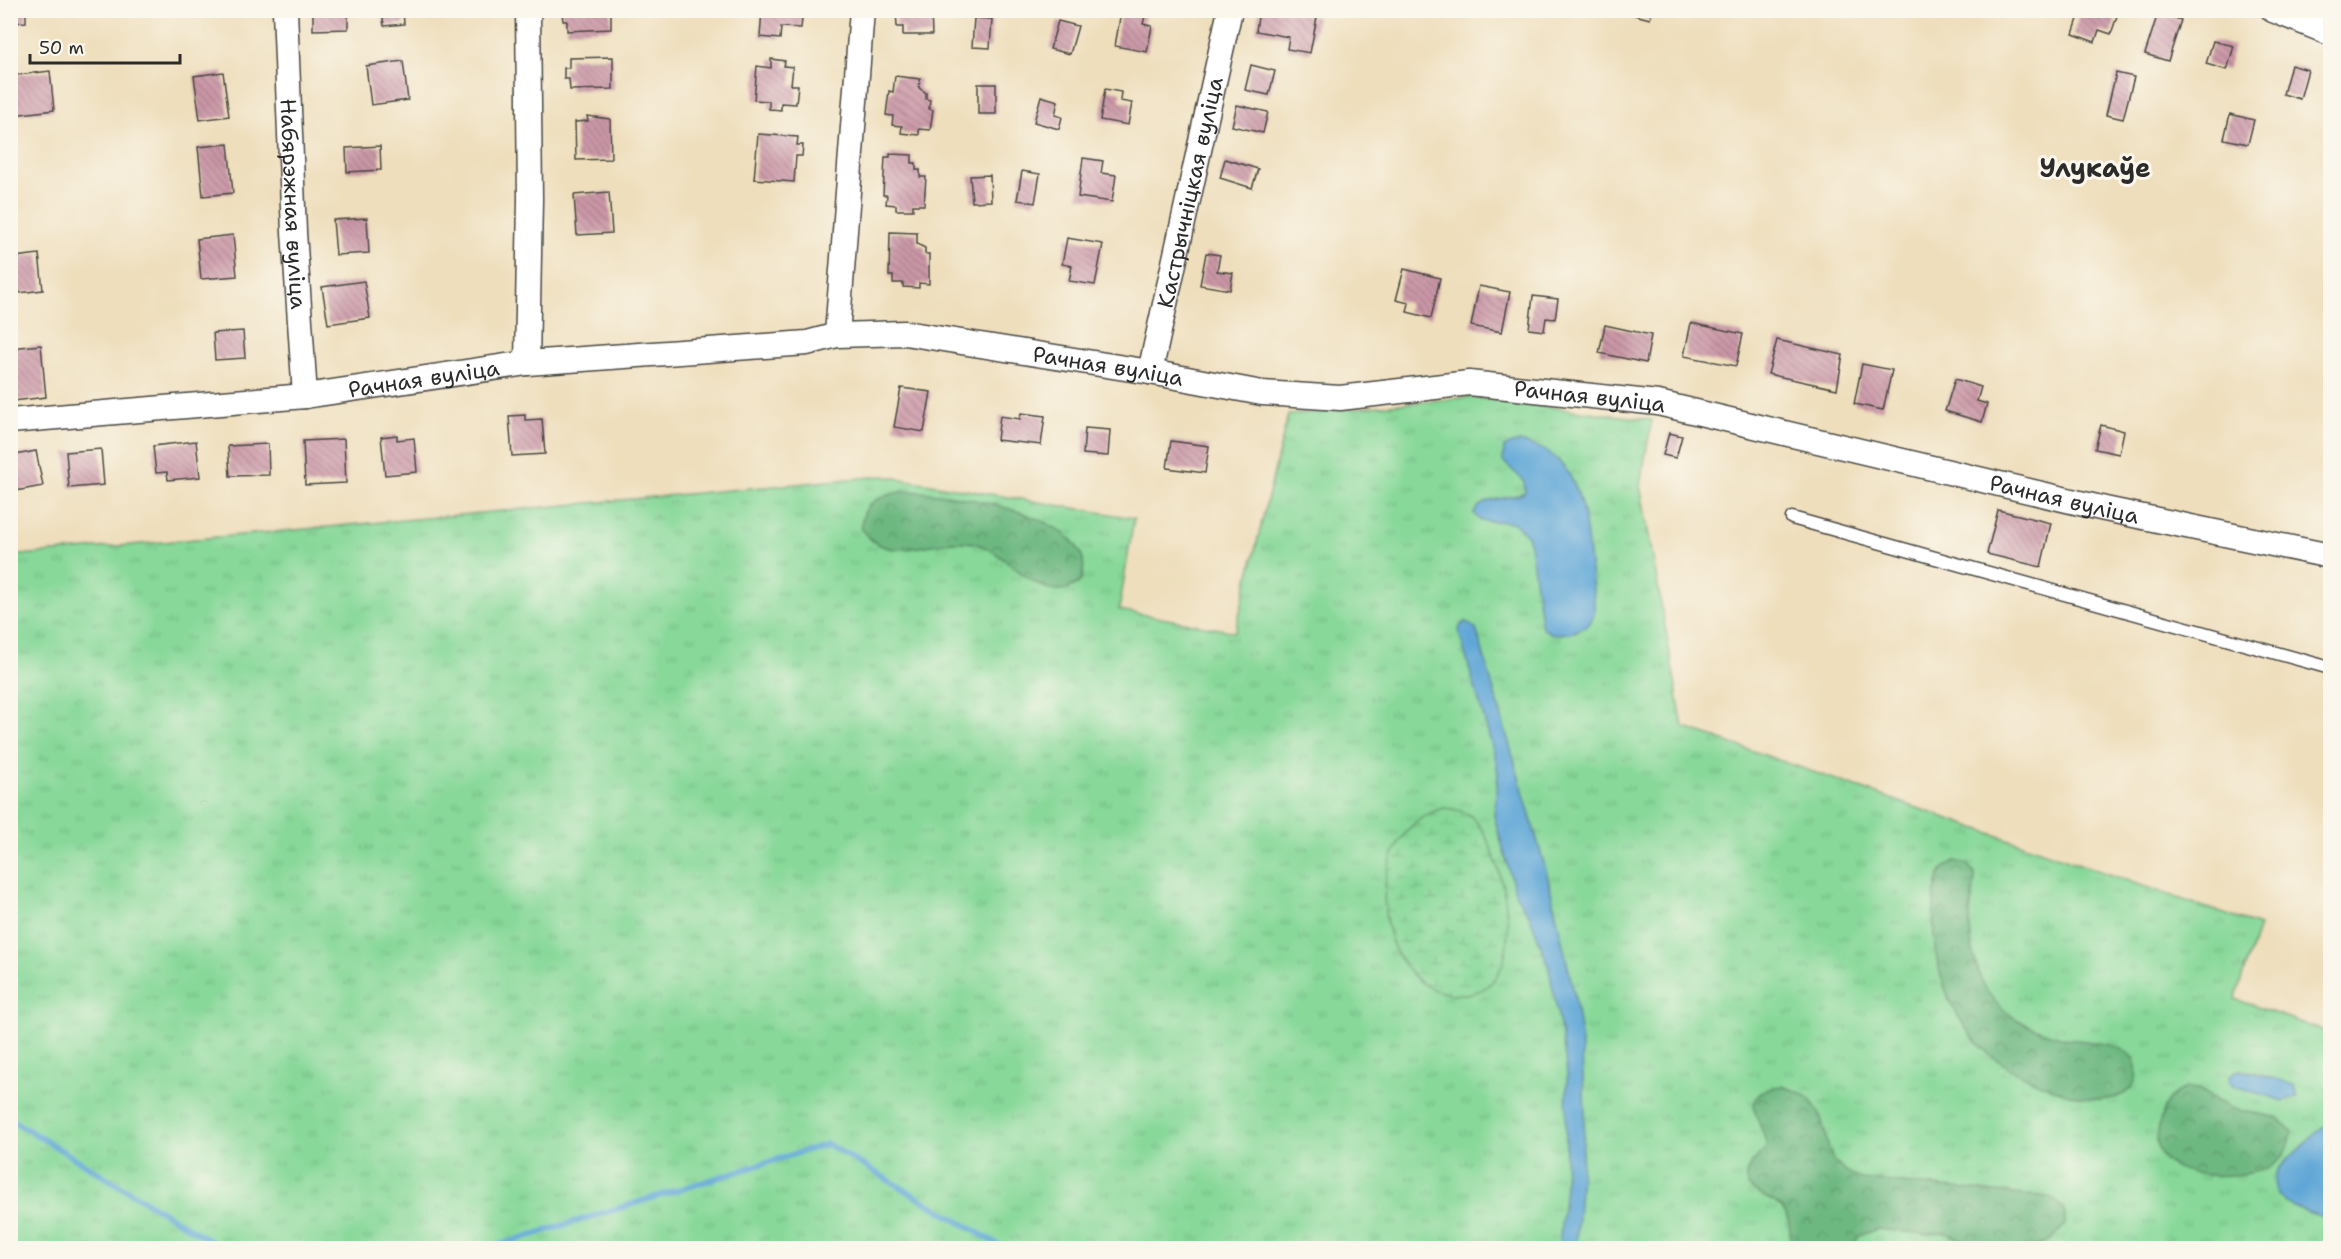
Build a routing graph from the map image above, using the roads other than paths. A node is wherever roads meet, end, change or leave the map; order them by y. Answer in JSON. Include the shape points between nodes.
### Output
{"nodes":[{"id":1,"x":285,"y":10,"type":"edge"},
{"id":2,"x":528,"y":10,"type":"edge"},
{"id":3,"x":862,"y":10,"type":"edge"},
{"id":4,"x":1230,"y":10,"type":"edge"},
{"id":5,"x":2273,"y":10,"type":"edge"},
{"id":6,"x":2331,"y":33,"type":"edge"},
{"id":7,"x":837,"y":335,"type":"junction"},
{"id":8,"x":527,"y":363,"type":"junction"},
{"id":9,"x":1150,"y":372,"type":"junction"},
{"id":10,"x":305,"y":396,"type":"junction"},
{"id":11,"x":10,"y":421,"type":"edge"},
{"id":12,"x":1792,"y":518,"type":"dead end"},
{"id":13,"x":2331,"y":556,"type":"edge"},
{"id":14,"x":2331,"y":668,"type":"edge"}],
"edges":[{"from":1,"to":10,"type":"street","name":"Набярэжная вуліца"},
{"from":2,"to":8,"type":"street"},
{"from":3,"to":7,"type":"street"},
{"from":4,"to":9,"type":"street","name":"Кастрычніцкая вуліца"},
{"from":5,"to":6,"type":"street"},
{"from":7,"to":8,"type":"street","name":"Рачная вуліца","via":[[807,343]]},
{"from":7,"to":9,"type":"street","name":"Рачная вуліца","via":[[905,333]]},
{"from":8,"to":10,"type":"street","name":"Рачная вуліца"},
{"from":9,"to":13,"type":"street","name":"Рачная вуліца","via":[[1262,393],[1340,398],[1469,383],[1658,403],[2105,509]]},
{"from":10,"to":11,"type":"street","name":"Рачная вуліца"},
{"from":12,"to":14,"type":"lane"}]}
